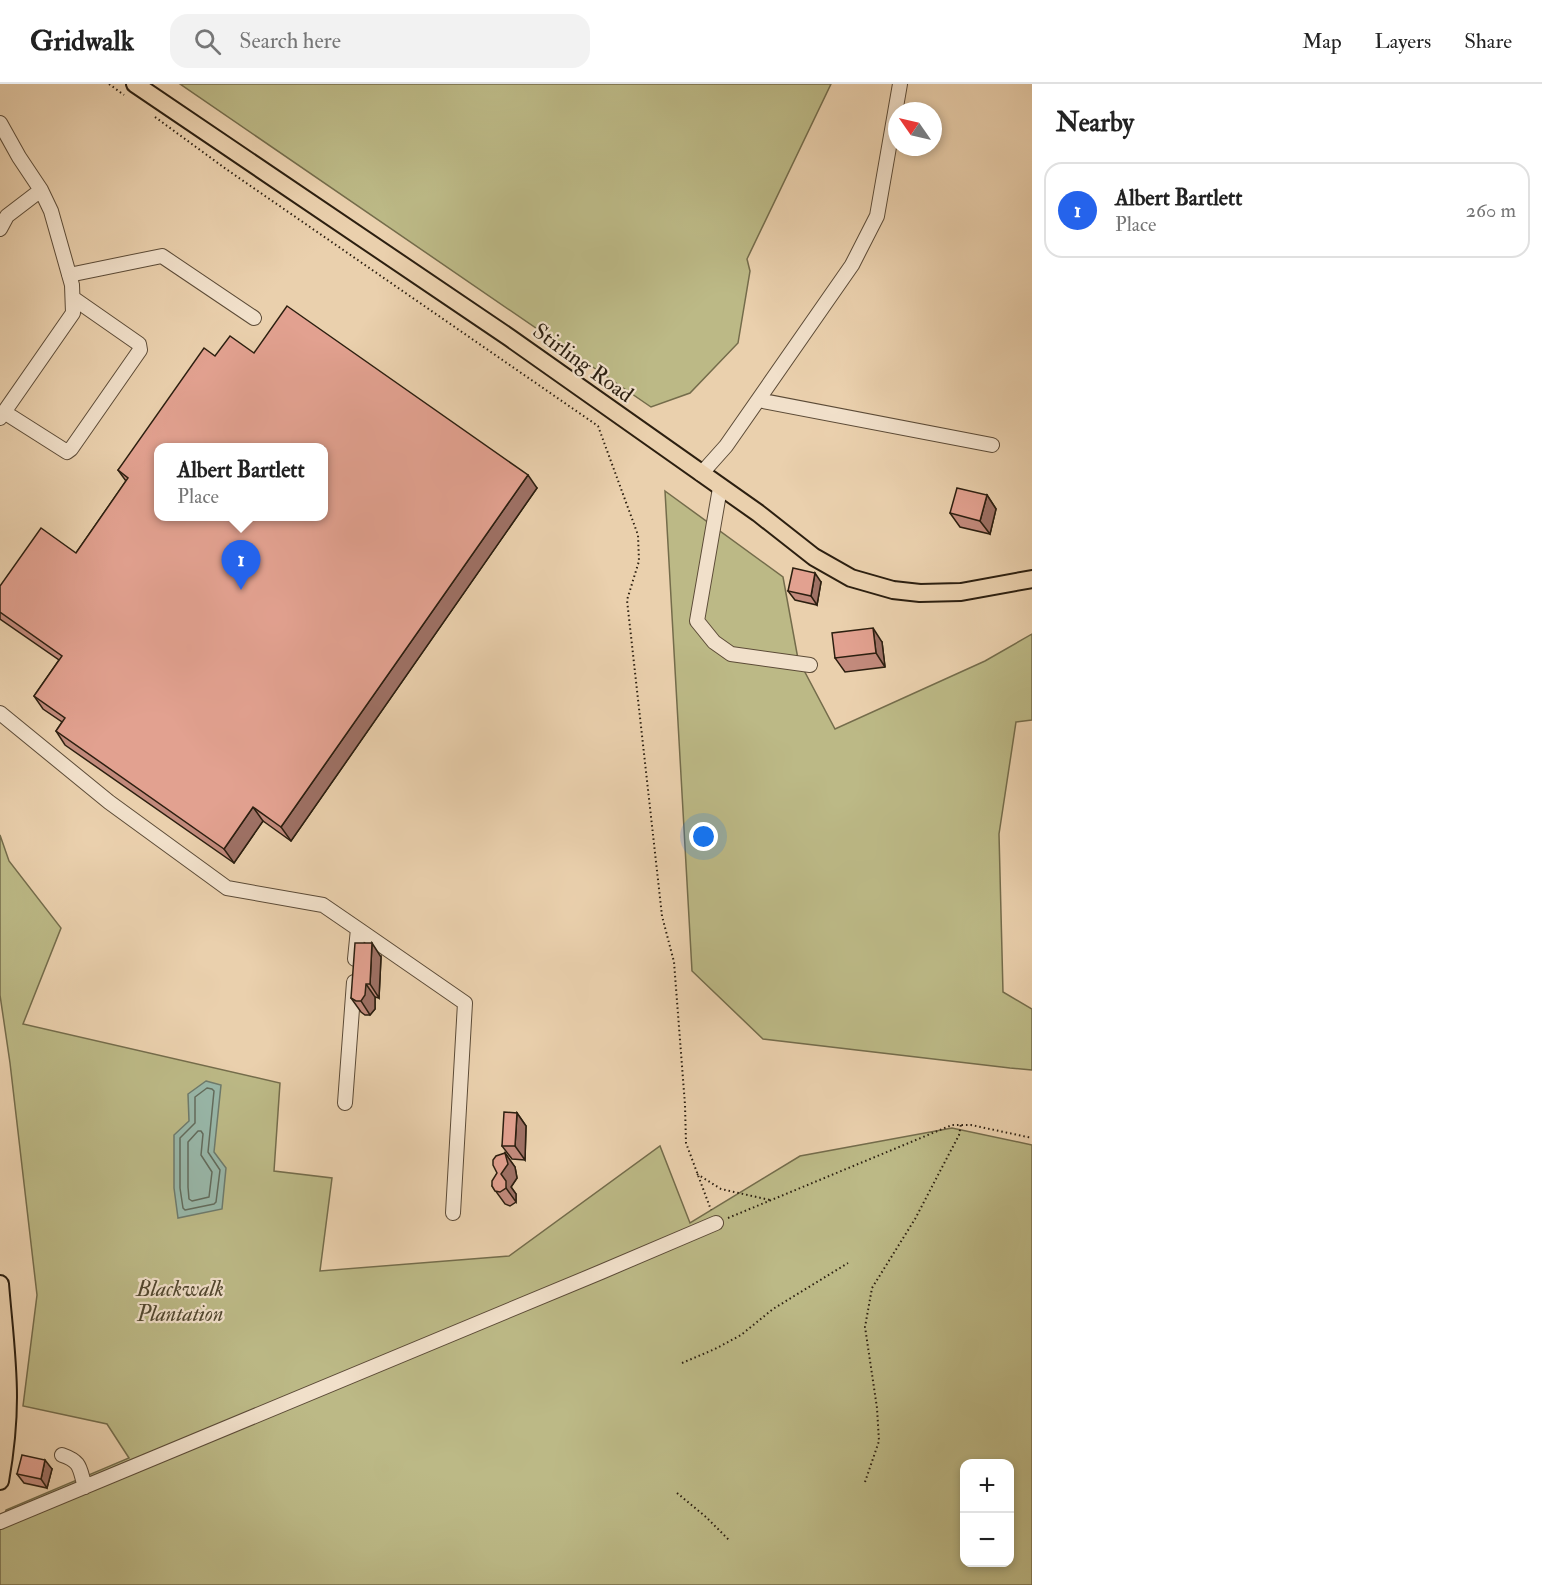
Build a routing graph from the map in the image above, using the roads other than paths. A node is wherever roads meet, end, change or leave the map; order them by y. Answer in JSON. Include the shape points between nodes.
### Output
{"nodes":[{"id":1,"x":900,"y":84,"type":"edge"},
{"id":2,"x":131,"y":91,"type":"edge"},
{"id":3,"x":0,"y":123,"type":"edge"},
{"id":4,"x":41,"y":190,"type":"junction"},
{"id":5,"x":0,"y":229,"type":"edge"},
{"id":6,"x":69,"y":275,"type":"junction"},
{"id":7,"x":73,"y":298,"type":"junction"},
{"id":8,"x":254,"y":318,"type":"dead end"},
{"id":9,"x":758,"y":400,"type":"junction"},
{"id":10,"x":2,"y":415,"type":"edge"},
{"id":11,"x":992,"y":445,"type":"dead end"},
{"id":12,"x":701,"y":474,"type":"junction"},
{"id":13,"x":720,"y":488,"type":"junction"},
{"id":14,"x":1032,"y":579,"type":"edge"},
{"id":15,"x":810,"y":665,"type":"dead end"},
{"id":16,"x":0,"y":713,"type":"edge"},
{"id":17,"x":358,"y":928,"type":"junction"},
{"id":18,"x":345,"y":1103,"type":"dead end"},
{"id":19,"x":453,"y":1214,"type":"dead end"},
{"id":20,"x":716,"y":1223,"type":"road end"},
{"id":21,"x":0,"y":1284,"type":"edge"},
{"id":22,"x":62,"y":1455,"type":"dead end"},
{"id":23,"x":0,"y":1481,"type":"edge"},
{"id":24,"x":85,"y":1487,"type":"junction"},
{"id":25,"x":0,"y":1522,"type":"edge"}],
"edges":[{"from":1,"to":9,"type":"lane","via":[[877,216],[852,265]]},
{"from":2,"to":12,"type":"main road","name":"Stirling Road","via":[[510,338]]},
{"from":3,"to":4,"type":"lane"},
{"from":4,"to":5,"type":"lane","via":[[7,216]]},
{"from":4,"to":6,"type":"lane"},
{"from":6,"to":7,"type":"lane"},
{"from":6,"to":8,"type":"lane","via":[[162,256]]},
{"from":7,"to":10,"type":"lane","via":[[73,313]]},
{"from":7,"to":10,"type":"lane","via":[[139,344],[140,350],[67,452]]},
{"from":9,"to":11,"type":"lane"},
{"from":9,"to":12,"type":"lane"},
{"from":12,"to":13,"type":"main road","name":"Stirling Road"},
{"from":13,"to":14,"type":"main road","name":"Stirling Road","via":[[851,578],[920,593],[962,592]]},
{"from":13,"to":15,"type":"lane","via":[[698,621],[714,642],[731,654]]},
{"from":16,"to":17,"type":"lane","via":[[109,802],[227,888],[323,905]]},
{"from":17,"to":18,"type":"lane"},
{"from":17,"to":19,"type":"lane","via":[[465,1003]]},
{"from":20,"to":24,"type":"lane"},
{"from":21,"to":23,"type":"main road","via":[[8,1398]]},
{"from":22,"to":24,"type":"lane","via":[[74,1459]]},
{"from":24,"to":25,"type":"lane"}]}
